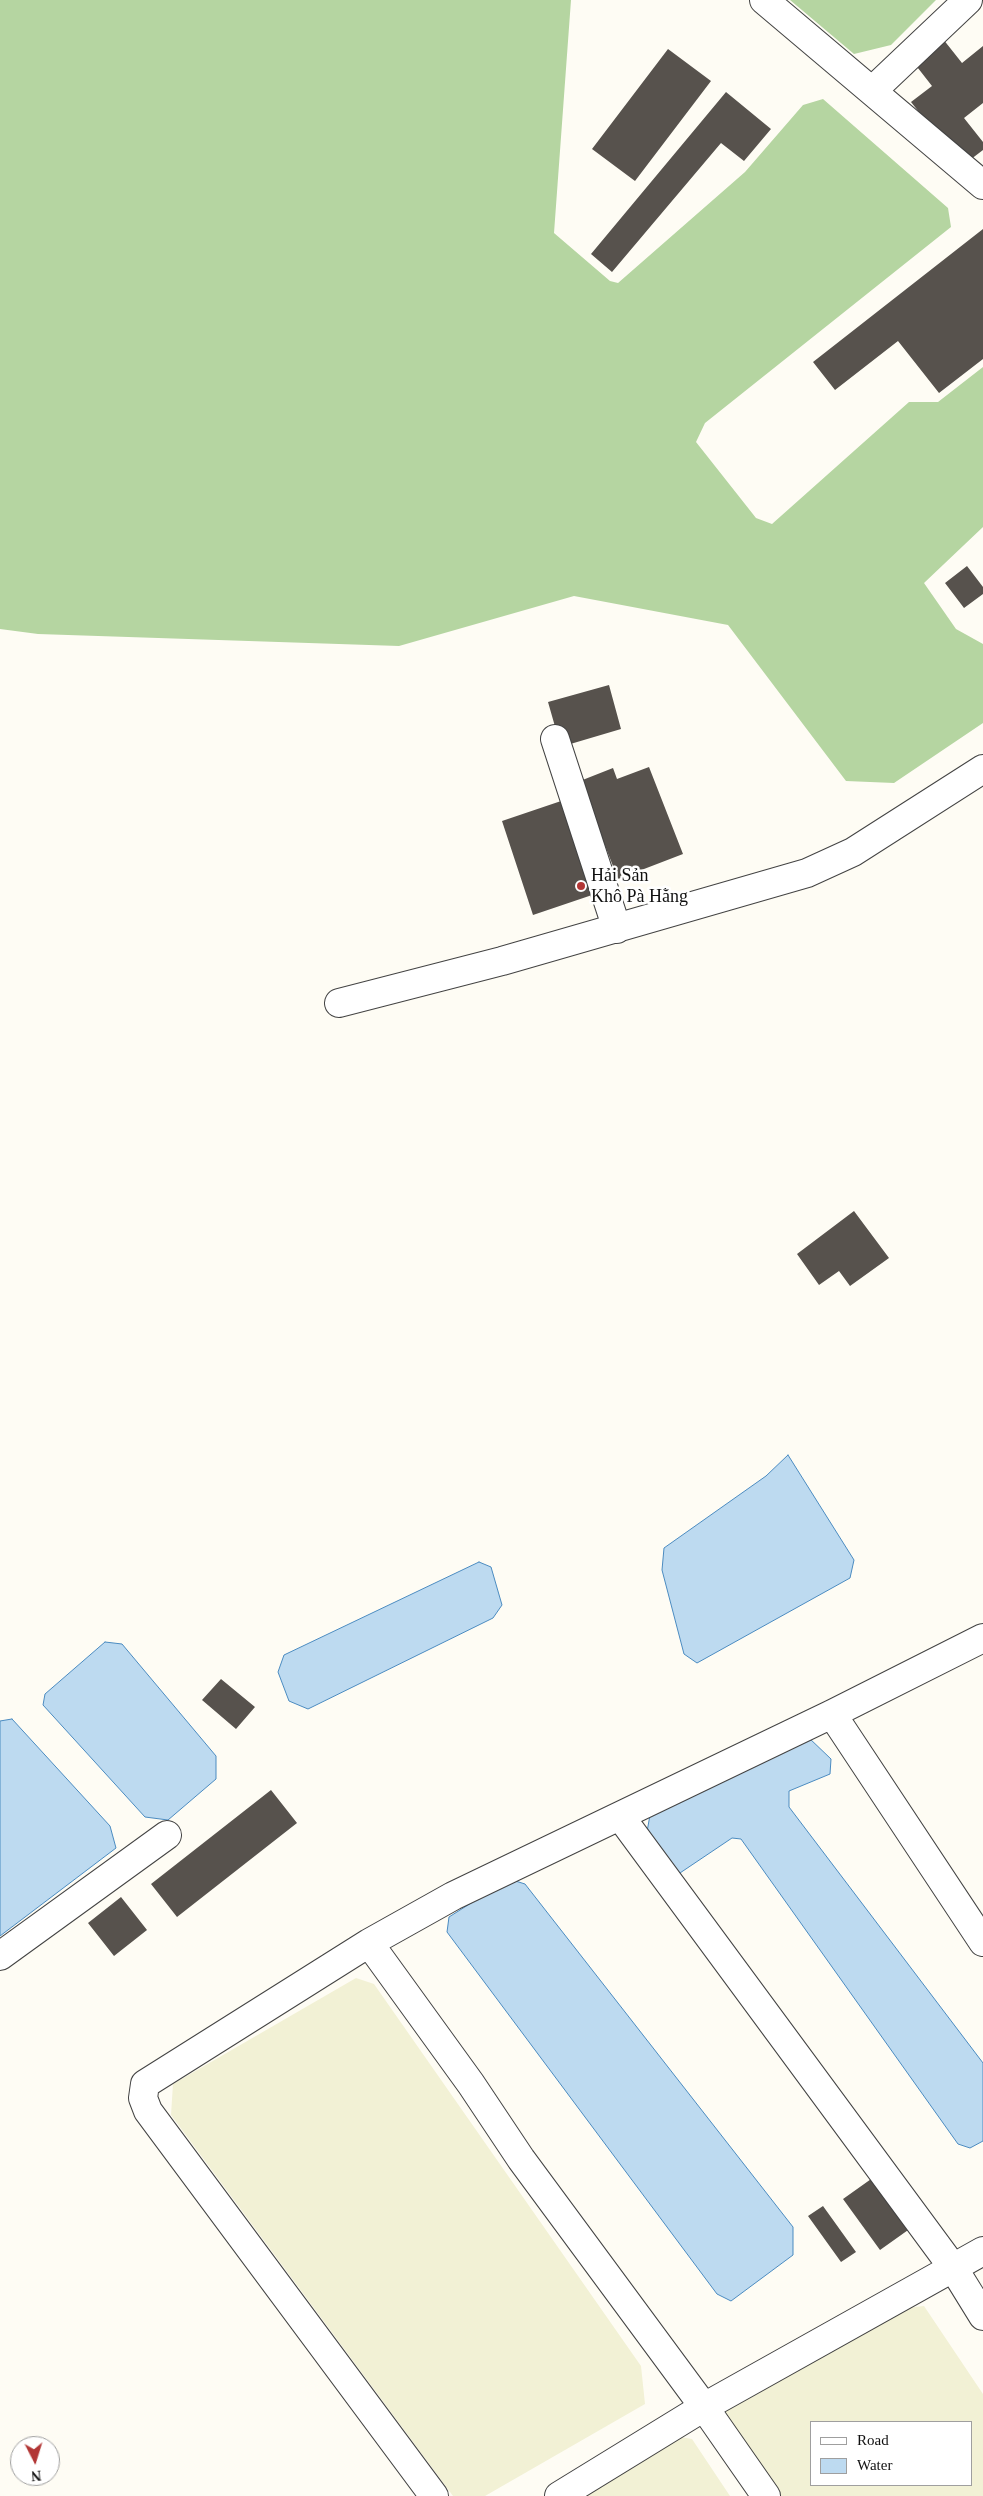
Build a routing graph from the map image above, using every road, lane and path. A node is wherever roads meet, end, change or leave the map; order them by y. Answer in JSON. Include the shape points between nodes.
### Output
{"nodes":[{"id":1,"x":764,"y":0,"type":"edge"},
{"id":2,"x":968,"y":0,"type":"edge"},
{"id":3,"x":872,"y":91,"type":"junction"},
{"id":4,"x":979,"y":176,"type":"edge"},
{"id":5,"x":555,"y":739,"type":"dead end"},
{"id":6,"x":983,"y":769,"type":"edge"},
{"id":7,"x":617,"y":929,"type":"junction"},
{"id":8,"x":340,"y":1003,"type":"dead end"},
{"id":9,"x":983,"y":1638,"type":"edge"},
{"id":10,"x":832,"y":1714,"type":"junction"},
{"id":11,"x":620,"y":1816,"type":"junction"},
{"id":12,"x":167,"y":1835,"type":"dead end"},
{"id":13,"x":983,"y":1942,"type":"edge"},
{"id":14,"x":369,"y":1943,"type":"junction"},
{"id":15,"x":0,"y":1956,"type":"edge"},
{"id":16,"x":983,"y":2251,"type":"edge"},
{"id":17,"x":954,"y":2269,"type":"junction"},
{"id":18,"x":983,"y":2316,"type":"edge"},
{"id":19,"x":704,"y":2407,"type":"junction"},
{"id":20,"x":434,"y":2496,"type":"edge"},
{"id":21,"x":560,"y":2496,"type":"edge"},
{"id":22,"x":766,"y":2496,"type":"edge"}],
"edges":[{"from":1,"to":3,"type":"street"},
{"from":2,"to":3,"type":"street"},
{"from":3,"to":4,"type":"street"},
{"from":5,"to":7,"type":"street"},
{"from":6,"to":7,"type":"street","via":[[853,852],[807,873]]},
{"from":7,"to":8,"type":"street"},
{"from":9,"to":10,"type":"street"},
{"from":10,"to":11,"type":"street"},
{"from":10,"to":13,"type":"street"},
{"from":11,"to":14,"type":"street","via":[[453,1896]]},
{"from":11,"to":17,"type":"street"},
{"from":12,"to":15,"type":"street"},
{"from":14,"to":19,"type":"street","via":[[521,2159]]},
{"from":14,"to":20,"type":"street","via":[[145,2084],[143,2098],[148,2111]]},
{"from":16,"to":17,"type":"street"},
{"from":17,"to":18,"type":"street"},
{"from":17,"to":19,"type":"street"},
{"from":19,"to":21,"type":"street"},
{"from":19,"to":22,"type":"street"}]}
